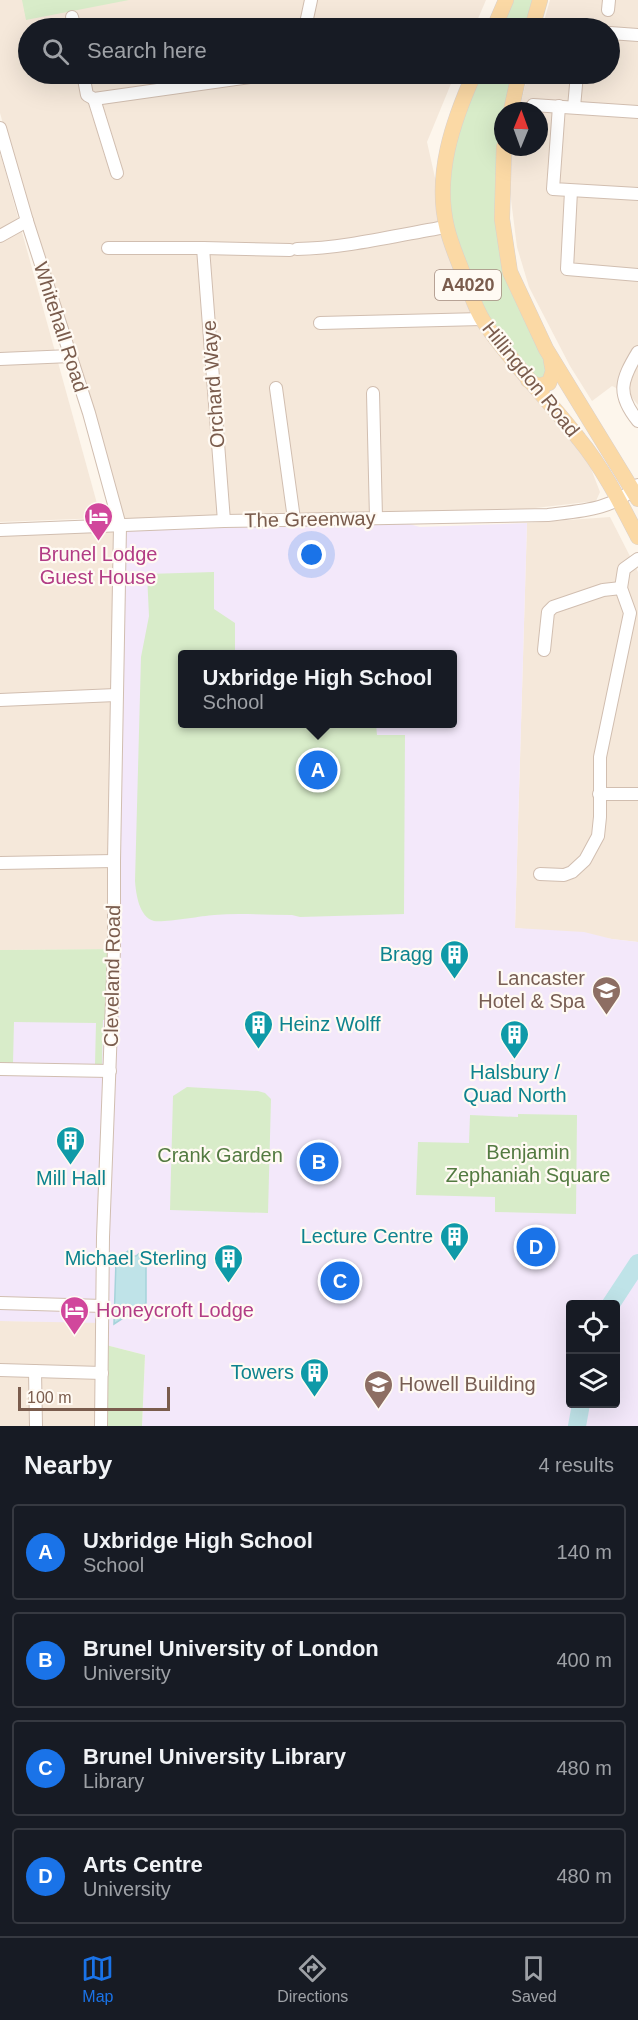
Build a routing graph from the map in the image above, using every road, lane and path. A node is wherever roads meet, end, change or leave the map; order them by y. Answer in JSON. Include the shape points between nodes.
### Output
{"nodes":[{"id":1,"x":311,"y":0,"type":"edge"},
{"id":2,"x":506,"y":0,"type":"edge"},
{"id":3,"x":540,"y":0,"type":"edge"},
{"id":4,"x":307,"y":18,"type":"edge"},
{"id":5,"x":498,"y":18,"type":"edge"},
{"id":6,"x":535,"y":18,"type":"edge"},
{"id":7,"x":620,"y":34,"type":"edge"},
{"id":8,"x":638,"y":35,"type":"edge"},
{"id":9,"x":85,"y":84,"type":"edge"},
{"id":10,"x":200,"y":84,"type":"edge"},
{"id":11,"x":470,"y":84,"type":"edge"},
{"id":12,"x":517,"y":84,"type":"edge"},
{"id":13,"x":576,"y":84,"type":"edge"},
{"id":14,"x":94,"y":99,"type":"junction"},
{"id":15,"x":513,"y":102,"type":"edge"},
{"id":16,"x":548,"y":106,"type":"edge"},
{"id":17,"x":559,"y":106,"type":"junction"},
{"id":18,"x":574,"y":107,"type":"junction"},
{"id":19,"x":638,"y":112,"type":"edge"},
{"id":20,"x":1,"y":134,"type":"edge"},
{"id":21,"x":504,"y":156,"type":"edge"},
{"id":22,"x":117,"y":172,"type":"dead end"},
{"id":23,"x":572,"y":191,"type":"junction"},
{"id":24,"x":638,"y":194,"type":"edge"},
{"id":25,"x":27,"y":221,"type":"junction"},
{"id":26,"x":446,"y":226,"type":"junction"},
{"id":27,"x":0,"y":236,"type":"edge"},
{"id":28,"x":203,"y":248,"type":"junction"},
{"id":29,"x":108,"y":249,"type":"dead end"},
{"id":30,"x":638,"y":275,"type":"edge"},
{"id":31,"x":482,"y":320,"type":"junction"},
{"id":32,"x":320,"y":323,"type":"dead end"},
{"id":33,"x":546,"y":349,"type":"junction"},
{"id":34,"x":638,"y":352,"type":"edge"},
{"id":35,"x":71,"y":356,"type":"junction"},
{"id":36,"x":0,"y":359,"type":"edge"},
{"id":37,"x":525,"y":377,"type":"junction"},
{"id":38,"x":276,"y":388,"type":"dead end"},
{"id":39,"x":373,"y":393,"type":"dead end"},
{"id":40,"x":638,"y":421,"type":"edge"},
{"id":41,"x":636,"y":492,"type":"edge"},
{"id":42,"x":618,"y":500,"type":"junction"},
{"id":43,"x":376,"y":518,"type":"junction"},
{"id":44,"x":294,"y":519,"type":"junction"},
{"id":45,"x":224,"y":520,"type":"junction"},
{"id":46,"x":120,"y":526,"type":"junction"},
{"id":47,"x":0,"y":530,"type":"edge"},
{"id":48,"x":638,"y":537,"type":"edge"},
{"id":49,"x":638,"y":559,"type":"edge"},
{"id":50,"x":621,"y":588,"type":"junction"},
{"id":51,"x":544,"y":650,"type":"dead end"},
{"id":52,"x":116,"y":695,"type":"junction"},
{"id":53,"x":0,"y":700,"type":"edge"},
{"id":54,"x":599,"y":794,"type":"junction"},
{"id":55,"x":638,"y":794,"type":"edge"},
{"id":56,"x":114,"y":861,"type":"junction"},
{"id":57,"x":0,"y":863,"type":"edge"},
{"id":58,"x":540,"y":874,"type":"dead end"},
{"id":59,"x":0,"y":1069,"type":"edge"},
{"id":60,"x":110,"y":1071,"type":"junction"},
{"id":61,"x":0,"y":1303,"type":"edge"},
{"id":62,"x":103,"y":1306,"type":"junction"},
{"id":63,"x":0,"y":1370,"type":"edge"},
{"id":64,"x":35,"y":1371,"type":"junction"},
{"id":65,"x":102,"y":1373,"type":"junction"},
{"id":66,"x":36,"y":1426,"type":"edge"},
{"id":67,"x":101,"y":1426,"type":"edge"}],
"edges":[{"from":1,"to":4,"type":"street"},
{"from":2,"to":5,"type":"main road"},
{"from":3,"to":6,"type":"main road"},
{"from":7,"to":8,"type":"street"},
{"from":9,"to":14,"type":"street","via":[[87,95]]},
{"from":10,"to":14,"type":"street"},
{"from":11,"to":26,"type":"main road","name":"Hillingdon Road","number":"A4020","via":[[457,112],[443,171]]},
{"from":12,"to":15,"type":"main road"},
{"from":13,"to":18,"type":"street"},
{"from":14,"to":22,"type":"street"},
{"from":16,"to":17,"type":"street"},
{"from":17,"to":18,"type":"street"},
{"from":17,"to":23,"type":"street","via":[[553,189]]},
{"from":18,"to":19,"type":"street"},
{"from":20,"to":25,"type":"street","name":"Whitehall Road"},
{"from":21,"to":33,"type":"main road","name":"Hillingdon Road","number":"A4020","via":[[502,219],[510,272]]},
{"from":23,"to":24,"type":"street"},
{"from":23,"to":30,"type":"street","via":[[567,269]]},
{"from":25,"to":27,"type":"street"},
{"from":25,"to":35,"type":"street","name":"Whitehall Road"},
{"from":26,"to":28,"type":"street","via":[[319,249]]},
{"from":26,"to":31,"type":"main road","name":"Hillingdon Road","number":"A4020"},
{"from":28,"to":29,"type":"street"},
{"from":28,"to":45,"type":"street","name":"Orchard Waye"},
{"from":31,"to":32,"type":"street"},
{"from":31,"to":37,"type":"main road","name":"Hillingdon Road","number":"A4020"},
{"from":33,"to":37,"type":"main road","number":"A4020","via":[[553,370],[549,383],[537,386]]},
{"from":33,"to":41,"type":"main road","name":"Hillingdon Road","number":"A4020"},
{"from":34,"to":40,"type":"street","via":[[623,381],[628,410]]},
{"from":35,"to":36,"type":"street"},
{"from":35,"to":46,"type":"street","name":"Whitehall Road"},
{"from":37,"to":42,"type":"main road","name":"Hillingdon Road","number":"A4020","via":[[580,440]]},
{"from":38,"to":44,"type":"street"},
{"from":39,"to":43,"type":"street"},
{"from":41,"to":42,"type":"street","name":"The Greenway"},
{"from":42,"to":43,"type":"street","name":"The Greenway","via":[[597,508],[548,515]]},
{"from":42,"to":48,"type":"main road","name":"Hillingdon Road","number":"A4020"},
{"from":43,"to":44,"type":"street","name":"The Greenway"},
{"from":44,"to":45,"type":"street","name":"The Greenway"},
{"from":45,"to":46,"type":"street","name":"The Greenway"},
{"from":46,"to":47,"type":"street","name":"The Greenway"},
{"from":46,"to":52,"type":"street","name":"Cleveland Road"},
{"from":49,"to":50,"type":"street","via":[[624,569]]},
{"from":50,"to":51,"type":"street","via":[[553,607],[548,612]]},
{"from":50,"to":54,"type":"street","via":[[630,613],[600,757]]},
{"from":52,"to":53,"type":"street"},
{"from":52,"to":56,"type":"street","name":"Cleveland Road"},
{"from":54,"to":55,"type":"street"},
{"from":54,"to":58,"type":"street","via":[[598,836],[585,860],[564,875]]},
{"from":56,"to":57,"type":"street"},
{"from":56,"to":60,"type":"street","name":"Cleveland Road"},
{"from":59,"to":60,"type":"street"},
{"from":60,"to":62,"type":"street","name":"Cleveland Road"},
{"from":61,"to":62,"type":"street"},
{"from":62,"to":65,"type":"street","name":"Cleveland Road"},
{"from":63,"to":64,"type":"street"},
{"from":64,"to":65,"type":"street"},
{"from":64,"to":66,"type":"street"},
{"from":65,"to":67,"type":"street","name":"Cleveland Road"}]}
